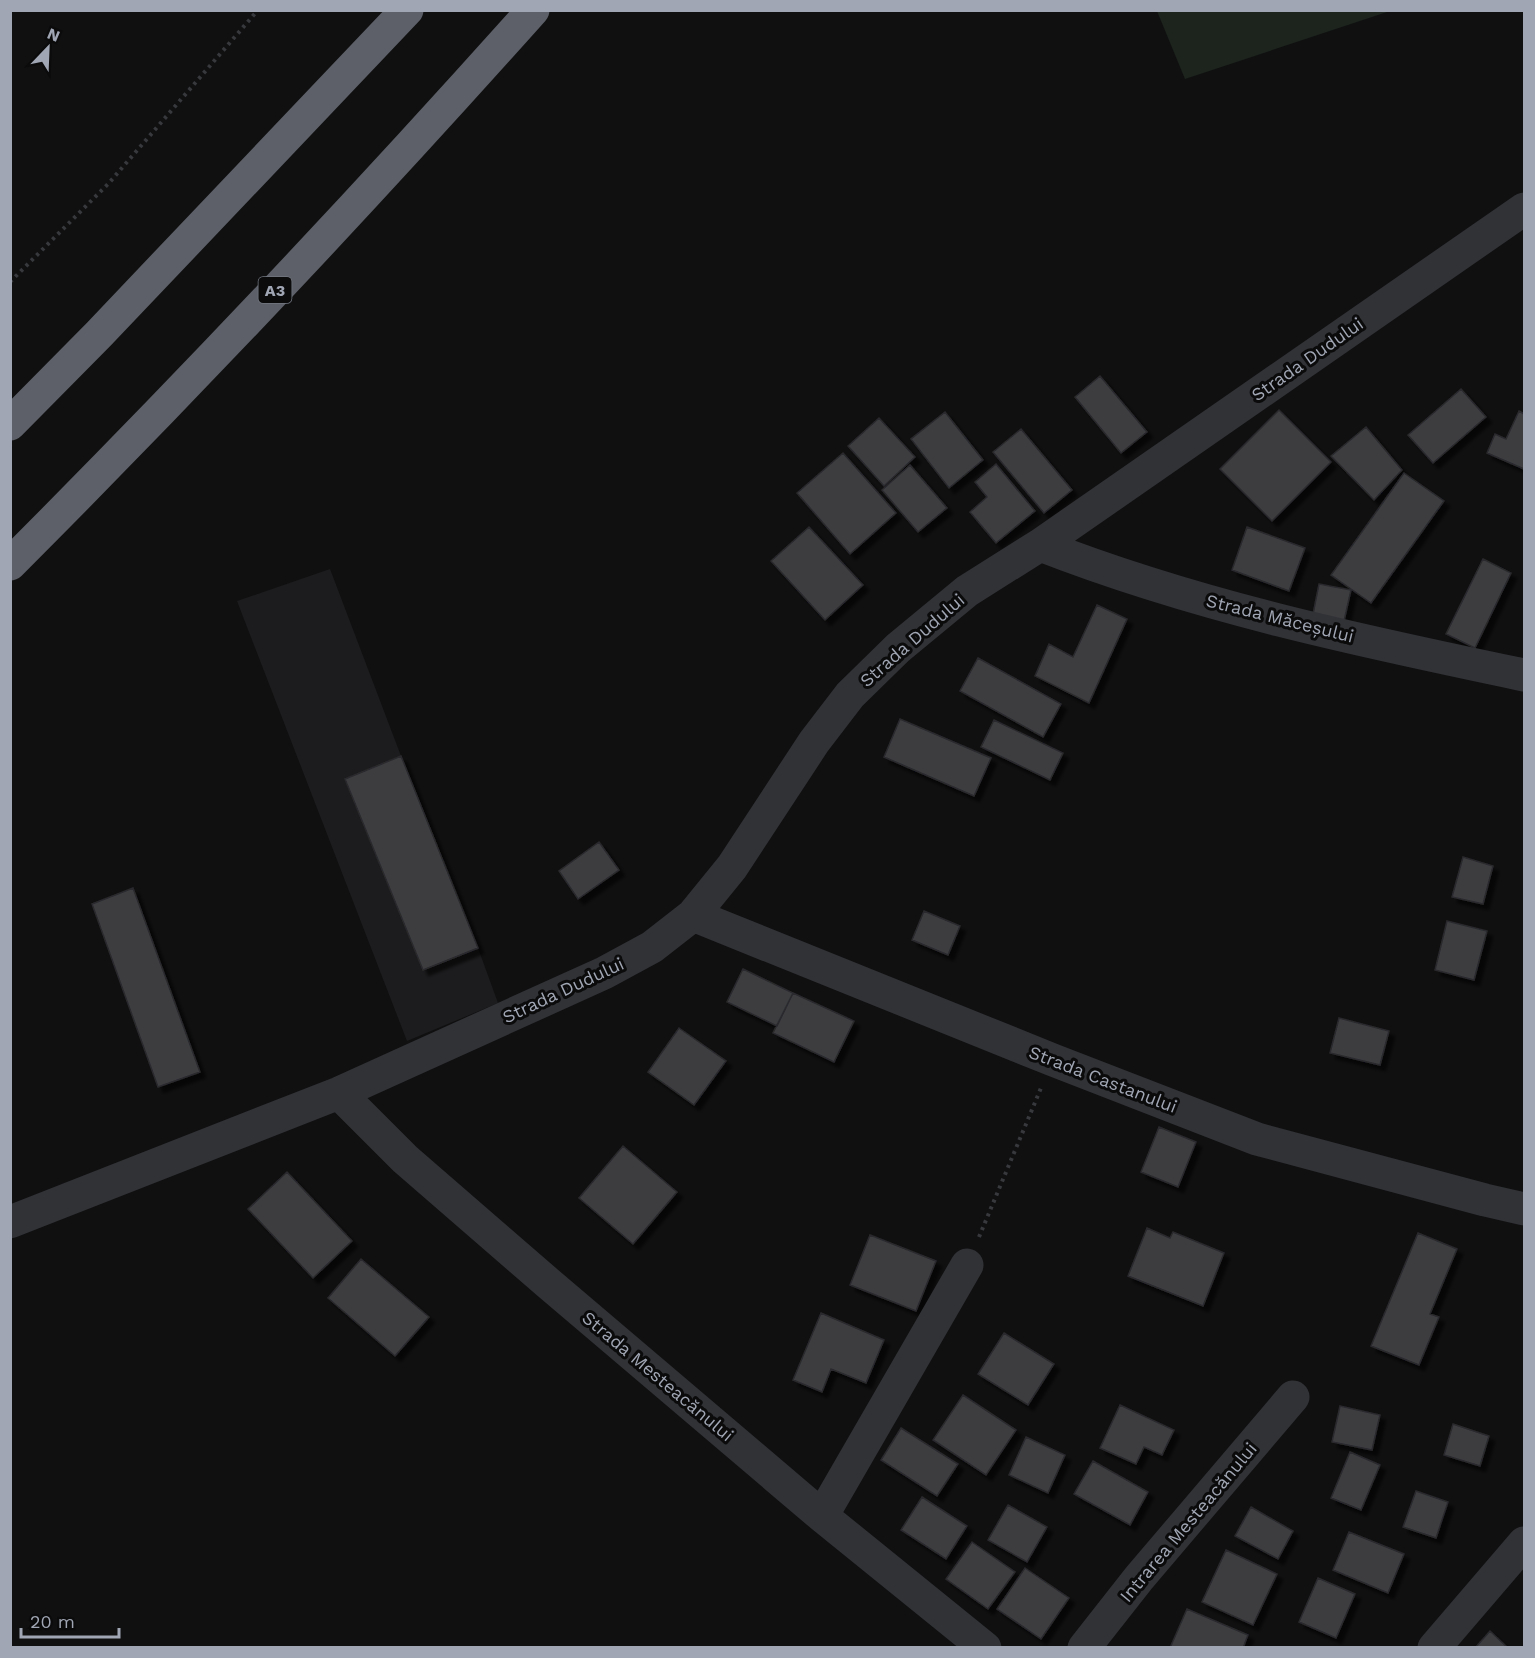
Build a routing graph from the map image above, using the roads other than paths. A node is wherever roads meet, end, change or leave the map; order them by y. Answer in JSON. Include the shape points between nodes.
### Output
{"nodes":[{"id":1,"x":407,"y":10,"type":"edge"},
{"id":2,"x":533,"y":10,"type":"edge"},
{"id":3,"x":1524,"y":209,"type":"edge"},
{"id":4,"x":10,"y":423,"type":"edge"},
{"id":5,"x":1040,"y":545,"type":"junction"},
{"id":6,"x":10,"y":564,"type":"edge"},
{"id":7,"x":1524,"y":675,"type":"edge"},
{"id":8,"x":693,"y":915,"type":"junction"},
{"id":9,"x":339,"y":1093,"type":"junction"},
{"id":10,"x":1524,"y":1209,"type":"edge"},
{"id":11,"x":10,"y":1222,"type":"edge"},
{"id":12,"x":967,"y":1265,"type":"road end"},
{"id":13,"x":1293,"y":1397,"type":"dead end"},
{"id":14,"x":822,"y":1516,"type":"junction"},
{"id":15,"x":1524,"y":1543,"type":"edge"},
{"id":16,"x":985,"y":1647,"type":"edge"},
{"id":17,"x":1084,"y":1647,"type":"edge"},
{"id":18,"x":1434,"y":1647,"type":"edge"}],
"edges":[{"from":1,"to":4,"type":"highway"},
{"from":2,"to":6,"type":"highway","number":"A3","via":[[186,385]]},
{"from":3,"to":5,"type":"street","name":"Strada Dudului"},
{"from":5,"to":7,"type":"street","name":"Strada Măceșului","via":[[1178,592],[1309,627]]},
{"from":5,"to":8,"type":"street","name":"Strada Dudului","via":[[967,591],[898,648],[850,695],[814,742],[732,867]]},
{"from":8,"to":9,"type":"street","name":"Strada Dudului","via":[[652,946],[604,973]]},
{"from":8,"to":10,"type":"street","name":"Strada Castanului","via":[[1257,1139]]},
{"from":9,"to":11,"type":"street","name":"Strada Dudului"},
{"from":9,"to":14,"type":"street","name":"Strada Mesteacănului","via":[[405,1159]]},
{"from":12,"to":14,"type":"street"},
{"from":13,"to":17,"type":"street","name":"Intrarea Mesteacănului"},
{"from":14,"to":16,"type":"street","name":"Strada Mesteacănului"},
{"from":15,"to":18,"type":"street"}]}
